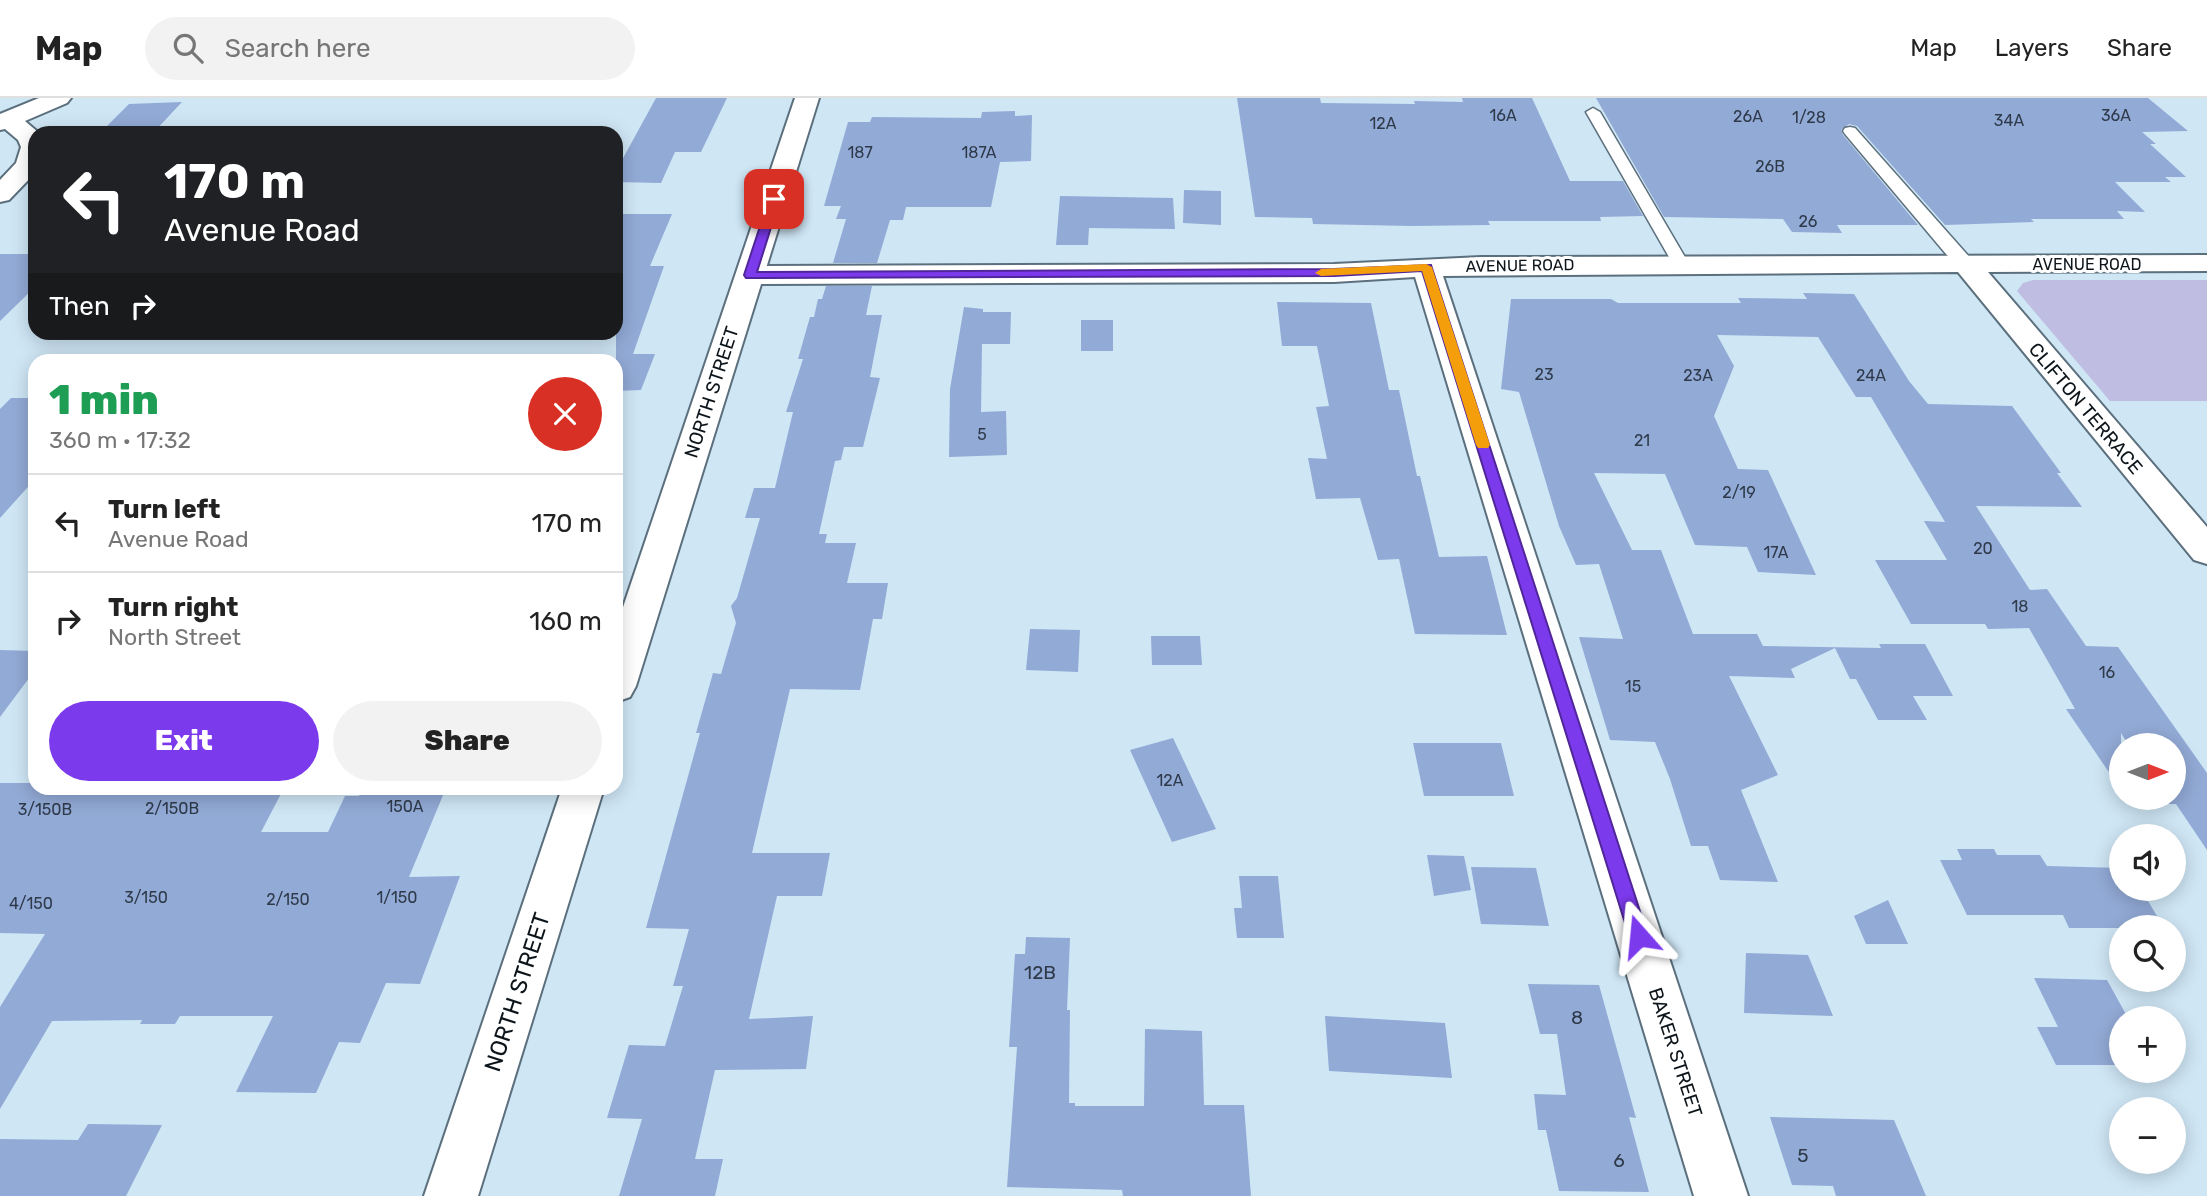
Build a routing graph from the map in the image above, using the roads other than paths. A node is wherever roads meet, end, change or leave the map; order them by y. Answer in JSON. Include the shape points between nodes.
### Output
{"nodes":[{"id":1,"x":59,"y":98,"type":"edge"},
{"id":2,"x":807,"y":98,"type":"edge"},
{"id":3,"x":1593,"y":112,"type":"dead end"},
{"id":4,"x":4,"y":122,"type":"edge"},
{"id":5,"x":1850,"y":131,"type":"dead end"},
{"id":6,"x":28,"y":133,"type":"edge"},
{"id":7,"x":28,"y":164,"type":"edge"},
{"id":8,"x":0,"y":194,"type":"edge"},
{"id":9,"x":2207,"y":263,"type":"edge"},
{"id":10,"x":1681,"y":264,"type":"junction"},
{"id":11,"x":1966,"y":264,"type":"junction"},
{"id":12,"x":1426,"y":267,"type":"junction"},
{"id":13,"x":750,"y":275,"type":"junction"},
{"id":14,"x":2207,"y":551,"type":"edge"},
{"id":15,"x":623,"y":665,"type":"edge"},
{"id":16,"x":581,"y":795,"type":"edge"},
{"id":17,"x":451,"y":1196,"type":"edge"},
{"id":18,"x":1721,"y":1196,"type":"edge"}],
"edges":[{"from":1,"to":4,"type":"street"},
{"from":2,"to":13,"type":"street","name":"NORTH STREET"},
{"from":3,"to":10,"type":"lane"},
{"from":4,"to":6,"type":"street"},
{"from":5,"to":11,"type":"lane"},
{"from":7,"to":8,"type":"street"},
{"from":9,"to":11,"type":"street","name":"AVENUE ROAD"},
{"from":10,"to":11,"type":"street","name":"AVENUE ROAD"},
{"from":10,"to":12,"type":"street","name":"AVENUE ROAD"},
{"from":11,"to":14,"type":"street","name":"CLIFTON TERRACE"},
{"from":12,"to":13,"type":"street","name":"AVENUE ROAD","via":[[1334,273]]},
{"from":12,"to":18,"type":"street","name":"BAKER STREET"},
{"from":13,"to":15,"type":"street","name":"NORTH STREET"},
{"from":16,"to":17,"type":"street","name":"NORTH STREET"}]}
